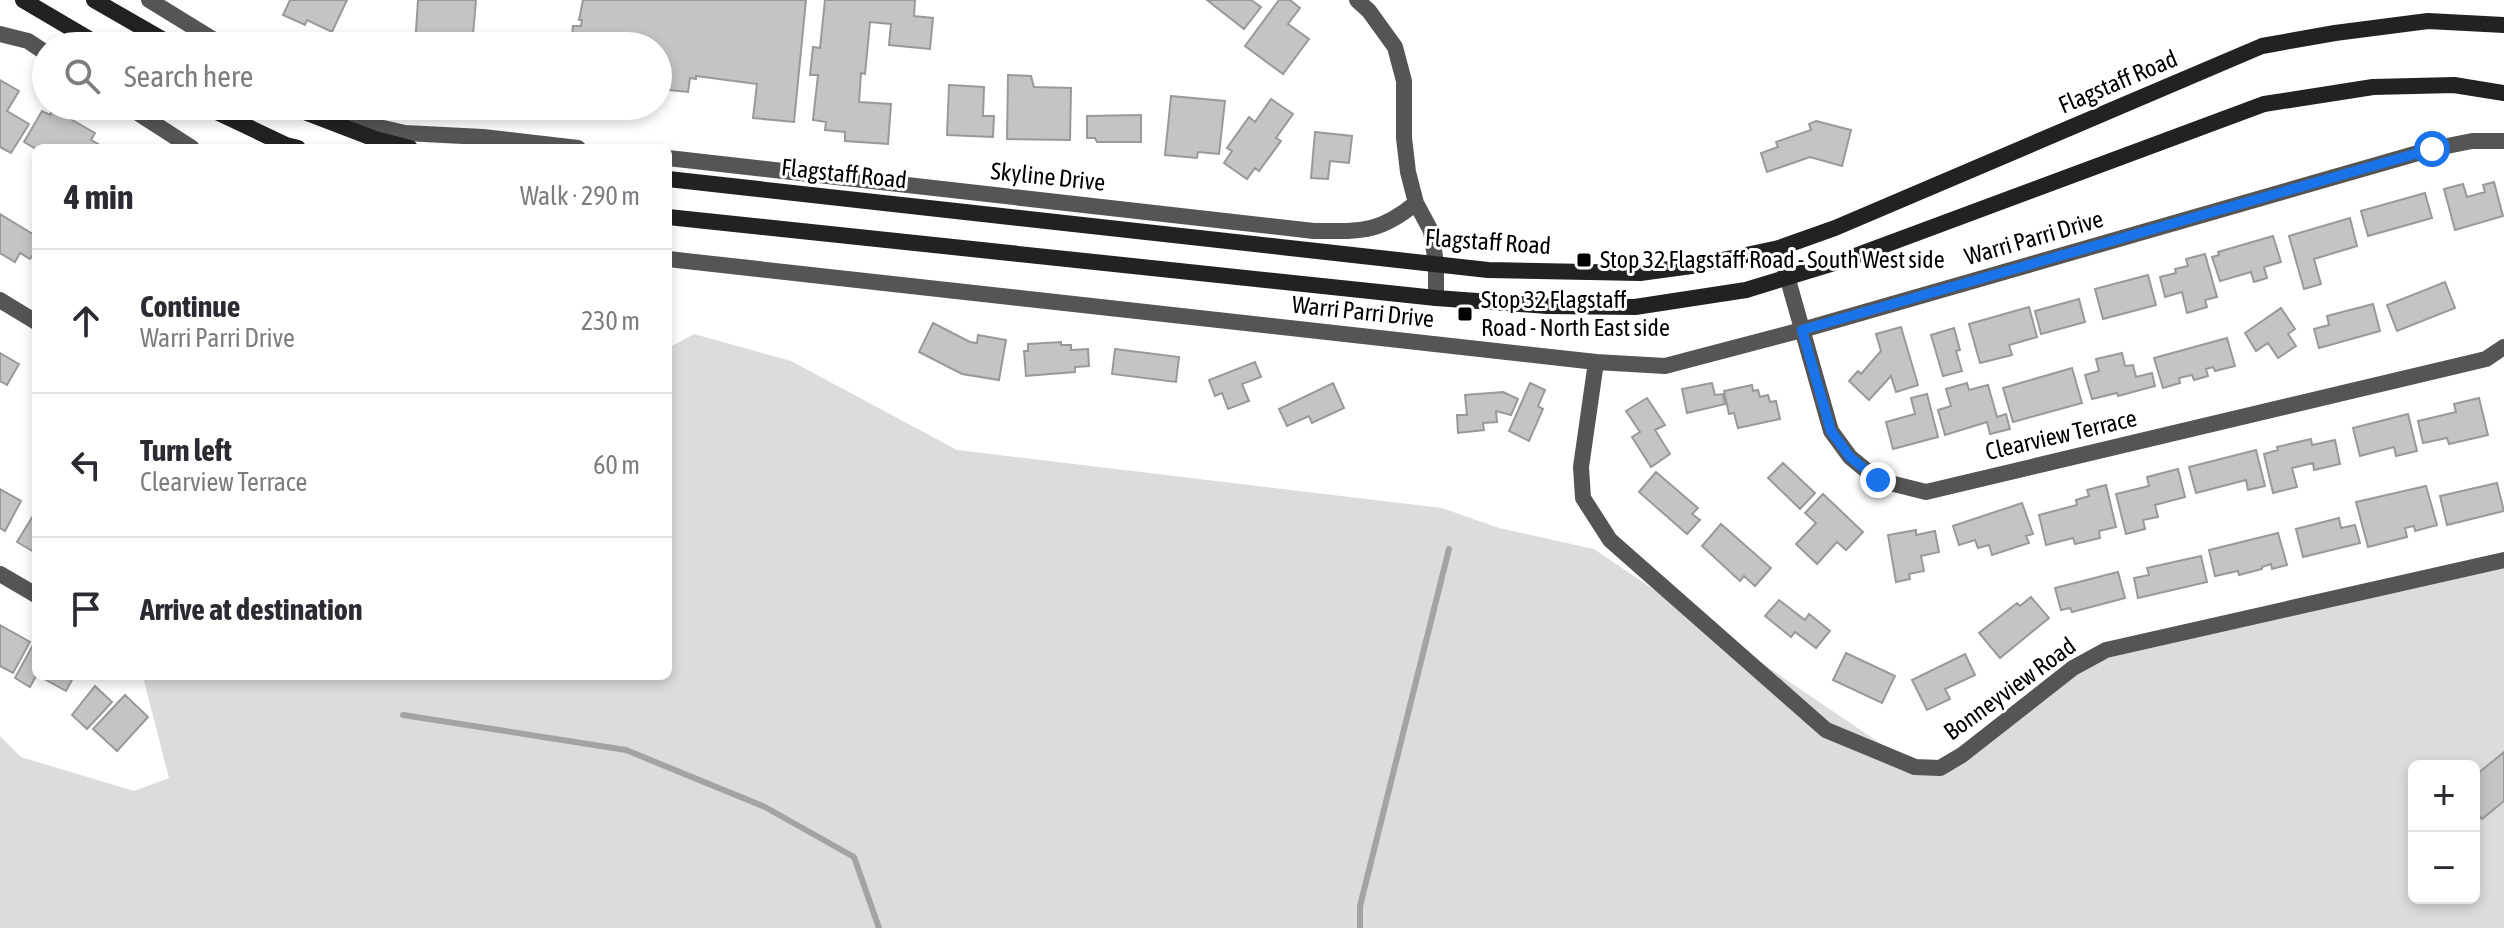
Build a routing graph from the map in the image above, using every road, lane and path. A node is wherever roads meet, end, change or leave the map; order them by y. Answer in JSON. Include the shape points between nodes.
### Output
{"nodes":[{"id":1,"x":23,"y":0,"type":"edge"},
{"id":2,"x":94,"y":0,"type":"edge"},
{"id":3,"x":149,"y":0,"type":"edge"},
{"id":4,"x":1357,"y":0,"type":"edge"},
{"id":5,"x":2504,"y":25,"type":"edge"},
{"id":6,"x":77,"y":32,"type":"edge"},
{"id":7,"x":150,"y":32,"type":"edge"},
{"id":8,"x":201,"y":32,"type":"edge"},
{"id":9,"x":0,"y":34,"type":"edge"},
{"id":10,"x":32,"y":44,"type":"edge"},
{"id":11,"x":2504,"y":93,"type":"edge"},
{"id":12,"x":149,"y":120,"type":"edge"},
{"id":13,"x":235,"y":120,"type":"edge"},
{"id":14,"x":325,"y":120,"type":"edge"},
{"id":15,"x":348,"y":120,"type":"edge"},
{"id":16,"x":2504,"y":141,"type":"edge"},
{"id":17,"x":186,"y":144,"type":"edge"},
{"id":18,"x":289,"y":144,"type":"edge"},
{"id":19,"x":394,"y":144,"type":"edge"},
{"id":20,"x":543,"y":144,"type":"edge"},
{"id":21,"x":672,"y":158,"type":"edge"},
{"id":22,"x":672,"y":179,"type":"edge"},
{"id":23,"x":1416,"y":203,"type":"junction"},
{"id":24,"x":672,"y":217,"type":"edge"},
{"id":25,"x":1779,"y":248,"type":"junction"},
{"id":26,"x":672,"y":259,"type":"edge"},
{"id":27,"x":1436,"y":263,"type":"junction"},
{"id":28,"x":1787,"y":279,"type":"junction"},
{"id":29,"x":1436,"y":298,"type":"junction"},
{"id":30,"x":0,"y":300,"type":"edge"},
{"id":31,"x":32,"y":320,"type":"edge"},
{"id":32,"x":1802,"y":330,"type":"junction"},
{"id":33,"x":2504,"y":347,"type":"edge"},
{"id":34,"x":1596,"y":362,"type":"junction"},
{"id":35,"x":2504,"y":560,"type":"edge"},
{"id":36,"x":0,"y":574,"type":"edge"},
{"id":37,"x":32,"y":593,"type":"edge"}],
"edges":[{"from":1,"to":6,"type":"main road"},
{"from":2,"to":7,"type":"main road"},
{"from":3,"to":8,"type":"street"},
{"from":4,"to":23,"type":"street","via":[[1395,47],[1404,81],[1404,138]]},
{"from":5,"to":25,"type":"main road","name":"Flagstaff Road","via":[[2428,21],[2262,46]]},
{"from":9,"to":10,"type":"street"},
{"from":11,"to":28,"type":"main road","via":[[2454,85],[2373,87],[2264,104]]},
{"from":12,"to":17,"type":"street"},
{"from":13,"to":18,"type":"main road"},
{"from":14,"to":19,"type":"main road"},
{"from":15,"to":20,"type":"street","via":[[405,133]]},
{"from":16,"to":32,"type":"street","name":"Warri Parri Drive","via":[[2432,149]]},
{"from":21,"to":23,"type":"street","name":"Skyline Drive","via":[[1314,231],[1369,230]]},
{"from":22,"to":27,"type":"main road","name":"Flagstaff Road"},
{"from":23,"to":27,"type":"street","via":[[1431,231]]},
{"from":24,"to":29,"type":"main road"},
{"from":25,"to":27,"type":"main road","name":"Flagstaff Road","via":[[1640,273],[1488,270]]},
{"from":25,"to":28,"type":"street","name":"Clearview Terrace"},
{"from":26,"to":34,"type":"street","name":"Warri Parri Drive"},
{"from":27,"to":29,"type":"street"},
{"from":28,"to":29,"type":"main road","via":[[1635,307]]},
{"from":28,"to":32,"type":"street","name":"Clearview Terrace"},
{"from":30,"to":31,"type":"street"},
{"from":32,"to":33,"type":"street","name":"Clearview Terrace","via":[[1831,431],[1850,457],[1878,480],[1926,492],[2486,359]]},
{"from":32,"to":34,"type":"street","name":"Warri Parri Drive","via":[[1665,366]]},
{"from":34,"to":35,"type":"street","name":"Bonneyview Road","via":[[1581,467],[1583,498],[1610,540],[1826,730],[1915,767],[1940,768],[1962,755],[2073,668],[2106,650]]},
{"from":36,"to":37,"type":"street"}]}
